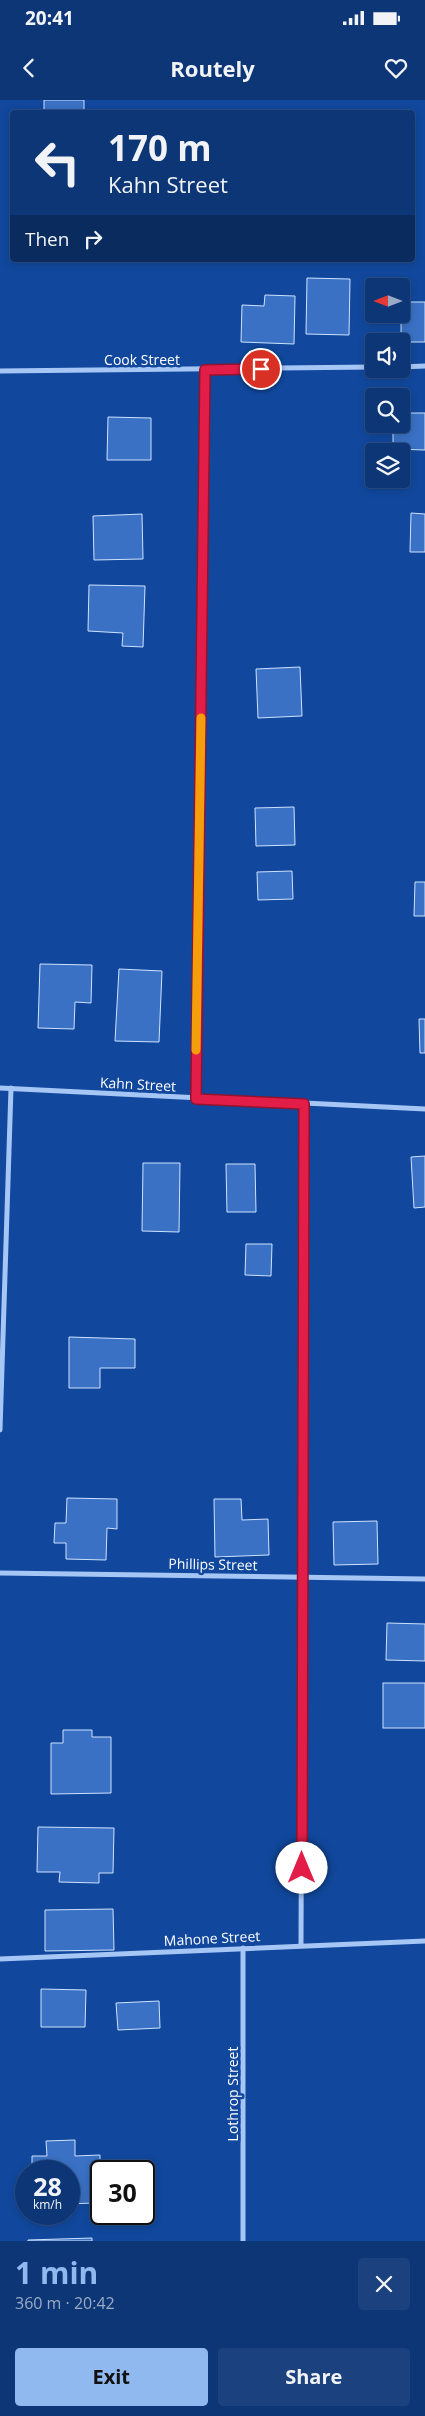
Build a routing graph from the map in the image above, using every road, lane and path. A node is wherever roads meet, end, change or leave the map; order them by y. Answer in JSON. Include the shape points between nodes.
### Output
{"nodes":[{"id":1,"x":425,"y":366,"type":"edge"},
{"id":2,"x":365,"y":367,"type":"edge"},
{"id":3,"x":410,"y":367,"type":"edge"},
{"id":4,"x":0,"y":370,"type":"edge"},
{"id":5,"x":205,"y":370,"type":"junction"},
{"id":6,"x":0,"y":1088,"type":"edge"},
{"id":7,"x":11,"y":1088,"type":"junction"},
{"id":8,"x":196,"y":1099,"type":"junction"},
{"id":9,"x":304,"y":1104,"type":"junction"},
{"id":10,"x":425,"y":1109,"type":"edge"},
{"id":11,"x":0,"y":1430,"type":"edge"},
{"id":12,"x":0,"y":1573,"type":"edge"},
{"id":13,"x":303,"y":1576,"type":"junction"},
{"id":14,"x":425,"y":1579,"type":"edge"},
{"id":15,"x":425,"y":1941,"type":"edge"},
{"id":16,"x":301,"y":1945,"type":"junction"},
{"id":17,"x":243,"y":1948,"type":"junction"},
{"id":18,"x":0,"y":1959,"type":"edge"},
{"id":19,"x":243,"y":2241,"type":"edge"}],
"edges":[{"from":1,"to":3,"type":"street"},
{"from":2,"to":5,"type":"street","name":"Cook Street"},
{"from":4,"to":5,"type":"street","name":"Cook Street"},
{"from":5,"to":8,"type":"street"},
{"from":6,"to":7,"type":"street","name":"Kahn Street"},
{"from":7,"to":8,"type":"street","name":"Kahn Street"},
{"from":7,"to":11,"type":"street"},
{"from":8,"to":9,"type":"street","name":"Kahn Street"},
{"from":9,"to":10,"type":"street","name":"Kahn Street"},
{"from":9,"to":13,"type":"street"},
{"from":12,"to":13,"type":"street","name":"Phillips Street"},
{"from":13,"to":14,"type":"street","name":"Phillips Street"},
{"from":13,"to":16,"type":"street"},
{"from":15,"to":16,"type":"street","name":"Mahone Street"},
{"from":16,"to":17,"type":"street","name":"Mahone Street"},
{"from":17,"to":18,"type":"street","name":"Mahone Street"},
{"from":17,"to":19,"type":"street","name":"Lothrop Street"}]}
